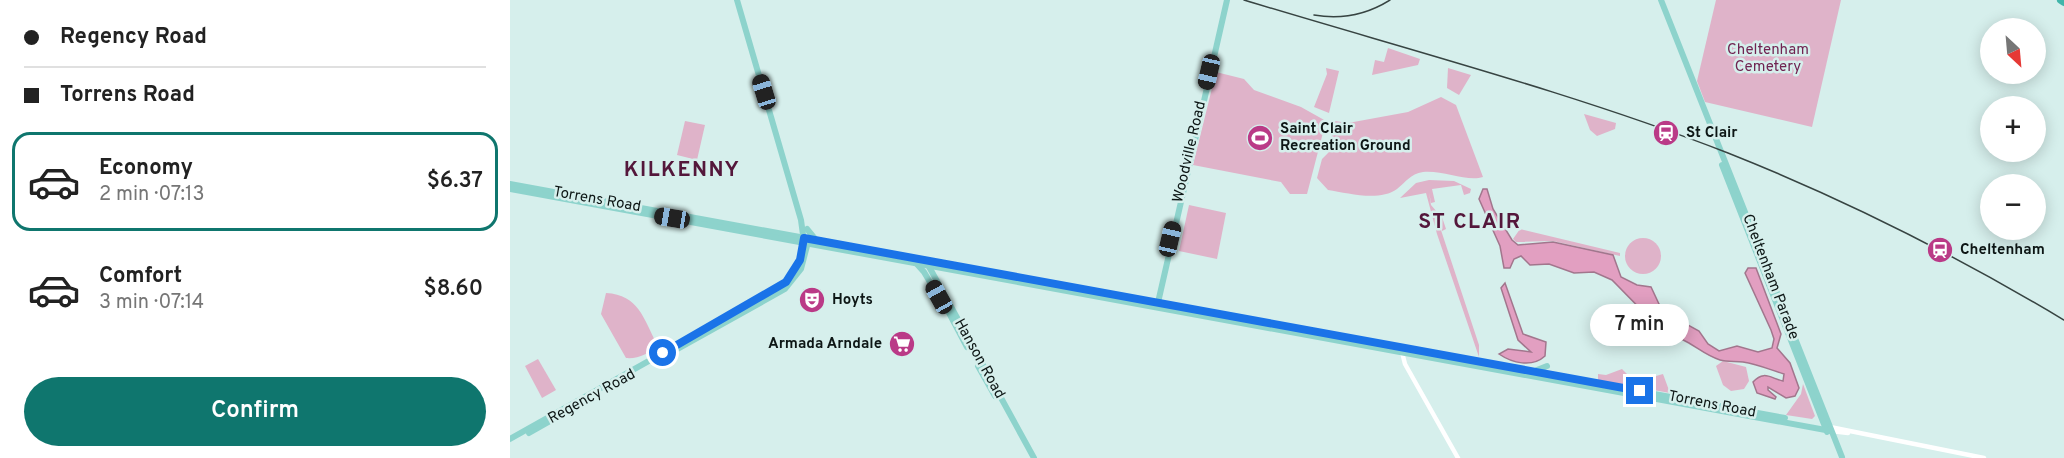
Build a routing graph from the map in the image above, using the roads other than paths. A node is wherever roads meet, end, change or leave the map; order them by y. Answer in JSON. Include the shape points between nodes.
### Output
{"nodes":[{"id":1,"x":736,"y":0,"type":"edge"},
{"id":2,"x":1225,"y":0,"type":"edge"},
{"id":3,"x":1661,"y":0,"type":"edge"},
{"id":4,"x":1710,"y":128,"type":"junction"},
{"id":5,"x":510,"y":184,"type":"edge"},
{"id":6,"x":510,"y":189,"type":"edge"},
{"id":7,"x":801,"y":220,"type":"junction"},
{"id":8,"x":724,"y":226,"type":"junction"},
{"id":9,"x":807,"y":229,"type":"junction"},
{"id":10,"x":817,"y":240,"type":"junction"},
{"id":11,"x":794,"y":241,"type":"junction"},
{"id":12,"x":806,"y":244,"type":"junction"},
{"id":13,"x":912,"y":262,"type":"junction"},
{"id":14,"x":926,"y":262,"type":"junction"},
{"id":15,"x":940,"y":267,"type":"junction"},
{"id":16,"x":932,"y":276,"type":"junction"},
{"id":17,"x":1160,"y":282,"type":"junction"},
{"id":18,"x":939,"y":297,"type":"junction"},
{"id":19,"x":1157,"y":305,"type":"junction"},
{"id":20,"x":951,"y":309,"type":"junction"},
{"id":21,"x":950,"y":316,"type":"junction"},
{"id":22,"x":1403,"y":350,"type":"junction"},
{"id":23,"x":1427,"y":354,"type":"junction"},
{"id":24,"x":1547,"y":366,"type":"dead end"},
{"id":25,"x":1533,"y":371,"type":"junction"},
{"id":26,"x":1749,"y":414,"type":"junction"},
{"id":27,"x":1820,"y":416,"type":"junction"},
{"id":28,"x":1813,"y":424,"type":"junction"},
{"id":29,"x":1828,"y":429,"type":"junction"},
{"id":30,"x":510,"y":441,"type":"edge"},
{"id":31,"x":1842,"y":457,"type":"edge"},
{"id":32,"x":1029,"y":458,"type":"edge"},
{"id":33,"x":1034,"y":458,"type":"edge"},
{"id":34,"x":1458,"y":458,"type":"edge"},
{"id":35,"x":1983,"y":458,"type":"edge"}],
"edges":[{"from":1,"to":7,"type":"main road"},
{"from":2,"to":17,"type":"main road","name":"Woodville Road"},
{"from":3,"to":4,"type":"main road","name":"Cheltenham Parade"},
{"from":4,"to":27,"type":"main road","name":"Cheltenham Parade"},
{"from":4,"to":29,"type":"main road","name":"Cheltenham Parade"},
{"from":5,"to":8,"type":"main road","name":"Torrens Road"},
{"from":6,"to":8,"type":"main road","name":"Torrens Road"},
{"from":7,"to":9,"type":"main road"},
{"from":7,"to":12,"type":"main road"},
{"from":8,"to":11,"type":"main road","name":"Torrens Road"},
{"from":8,"to":12,"type":"main road","name":"Torrens Road"},
{"from":9,"to":10,"type":"main road"},
{"from":9,"to":12,"type":"main road"},
{"from":10,"to":12,"type":"main road","name":"Torrens Road"},
{"from":10,"to":14,"type":"main road","name":"Torrens Road"},
{"from":11,"to":12,"type":"main road","name":"Torrens Road"},
{"from":11,"to":12,"type":"main road"},
{"from":12,"to":13,"type":"main road","name":"Torrens Road"},
{"from":12,"to":30,"type":"main road","name":"Regency Road","via":[[792,276],[775,290]]},
{"from":13,"to":14,"type":"main road","name":"Torrens Road"},
{"from":13,"to":18,"type":"main road","via":[[924,271]]},
{"from":14,"to":15,"type":"main road","name":"Torrens Road"},
{"from":14,"to":16,"type":"main road","name":"Hanson Road"},
{"from":14,"to":18,"type":"main road","name":"Hanson Road"},
{"from":14,"to":19,"type":"main road","name":"Torrens Road"},
{"from":15,"to":16,"type":"main road","via":[[933,270]]},
{"from":15,"to":19,"type":"main road","name":"Torrens Road"},
{"from":16,"to":20,"type":"main road","name":"Hanson Road"},
{"from":17,"to":19,"type":"main road","name":"Woodville Road"},
{"from":17,"to":19,"type":"main road","name":"Woodville Road"},
{"from":18,"to":21,"type":"main road","name":"Hanson Road"},
{"from":19,"to":22,"type":"main road","name":"Torrens Road"},
{"from":20,"to":21,"type":"main road"},
{"from":20,"to":33,"type":"main road","name":"Hanson Road"},
{"from":21,"to":32,"type":"main road","name":"Hanson Road"},
{"from":22,"to":23,"type":"main road","name":"Torrens Road"},
{"from":22,"to":34,"type":"street","via":[[1405,364]]},
{"from":23,"to":25,"type":"main road","name":"Torrens Road"},
{"from":23,"to":26,"type":"main road","name":"Torrens Road"},
{"from":24,"to":25,"type":"main road"},
{"from":25,"to":26,"type":"main road","name":"Torrens Road"},
{"from":26,"to":28,"type":"main road","name":"Torrens Road"},
{"from":26,"to":29,"type":"main road","name":"Torrens Road"},
{"from":27,"to":28,"type":"main road"},
{"from":27,"to":29,"type":"main road","name":"Cheltenham Parade"},
{"from":28,"to":29,"type":"main road","name":"Torrens Road"},
{"from":29,"to":31,"type":"main road"},
{"from":29,"to":35,"type":"street","name":"Torrens Road"}]}
